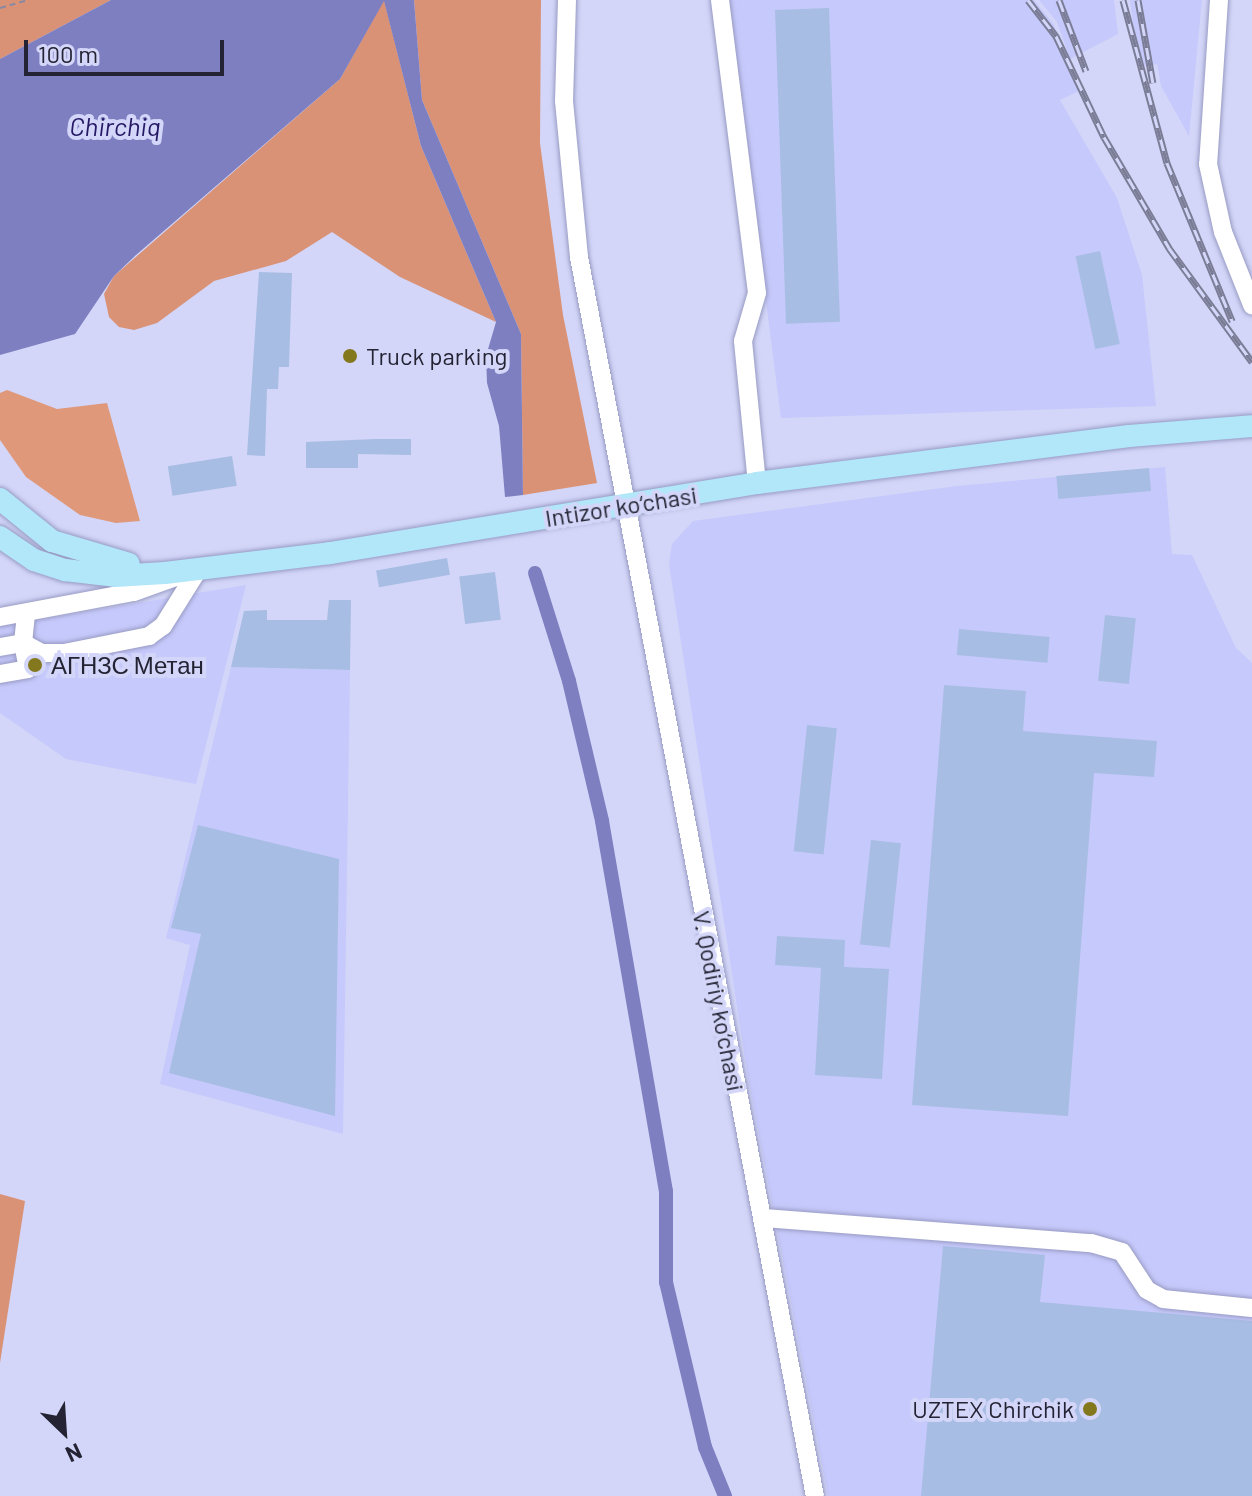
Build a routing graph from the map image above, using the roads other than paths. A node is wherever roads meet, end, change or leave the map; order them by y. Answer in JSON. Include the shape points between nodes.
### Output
{"nodes":[{"id":1,"x":567,"y":0,"type":"edge"},
{"id":2,"x":720,"y":0,"type":"edge"},
{"id":3,"x":1219,"y":0,"type":"edge"},
{"id":4,"x":1252,"y":305,"type":"edge"},
{"id":5,"x":1250,"y":427,"type":"edge"},
{"id":6,"x":757,"y":483,"type":"junction"},
{"id":7,"x":0,"y":499,"type":"edge"},
{"id":8,"x":624,"y":505,"type":"junction"},
{"id":9,"x":0,"y":537,"type":"edge"},
{"id":10,"x":198,"y":570,"type":"junction"},
{"id":11,"x":26,"y":613,"type":"junction"},
{"id":12,"x":0,"y":617,"type":"edge"},
{"id":13,"x":23,"y":643,"type":"junction"},
{"id":14,"x":0,"y":647,"type":"edge"},
{"id":15,"x":0,"y":674,"type":"edge"},
{"id":16,"x":764,"y":1218,"type":"junction"},
{"id":17,"x":1252,"y":1308,"type":"edge"},
{"id":18,"x":815,"y":1496,"type":"edge"}],
"edges":[{"from":1,"to":8,"type":"street","name":"V. Qodiriy ko‘chasi","via":[[564,101],[569,179]]},
{"from":2,"to":6,"type":"street","via":[[757,293],[743,341]]},
{"from":3,"to":4,"type":"street","via":[[1208,164],[1223,232]]},
{"from":5,"to":6,"type":"main road","name":"Intizor ko‘chasi","via":[[1129,436]]},
{"from":6,"to":8,"type":"main road","name":"Intizor ko‘chasi"},
{"from":7,"to":10,"type":"main road","via":[[40,533],[81,554],[129,565]]},
{"from":8,"to":10,"type":"main road","name":"Intizor ko‘chasi"},
{"from":8,"to":16,"type":"street","name":"V. Qodiriy ko‘chasi"},
{"from":9,"to":10,"type":"main road","via":[[34,560],[81,573],[132,576]]},
{"from":10,"to":11,"type":"street","name":"Intizor ko‘chasi","via":[[134,592]]},
{"from":10,"to":13,"type":"street","via":[[163,626],[149,636],[64,653],[42,653]]},
{"from":11,"to":12,"type":"street","name":"Intizor ko‘chasi"},
{"from":11,"to":13,"type":"street"},
{"from":13,"to":14,"type":"street"},
{"from":13,"to":15,"type":"street","via":[[28,669]]},
{"from":16,"to":17,"type":"street","via":[[1091,1243],[1122,1252],[1147,1290],[1163,1299]]},
{"from":16,"to":18,"type":"street","name":"V. Qodiriy ko‘chasi"}]}
